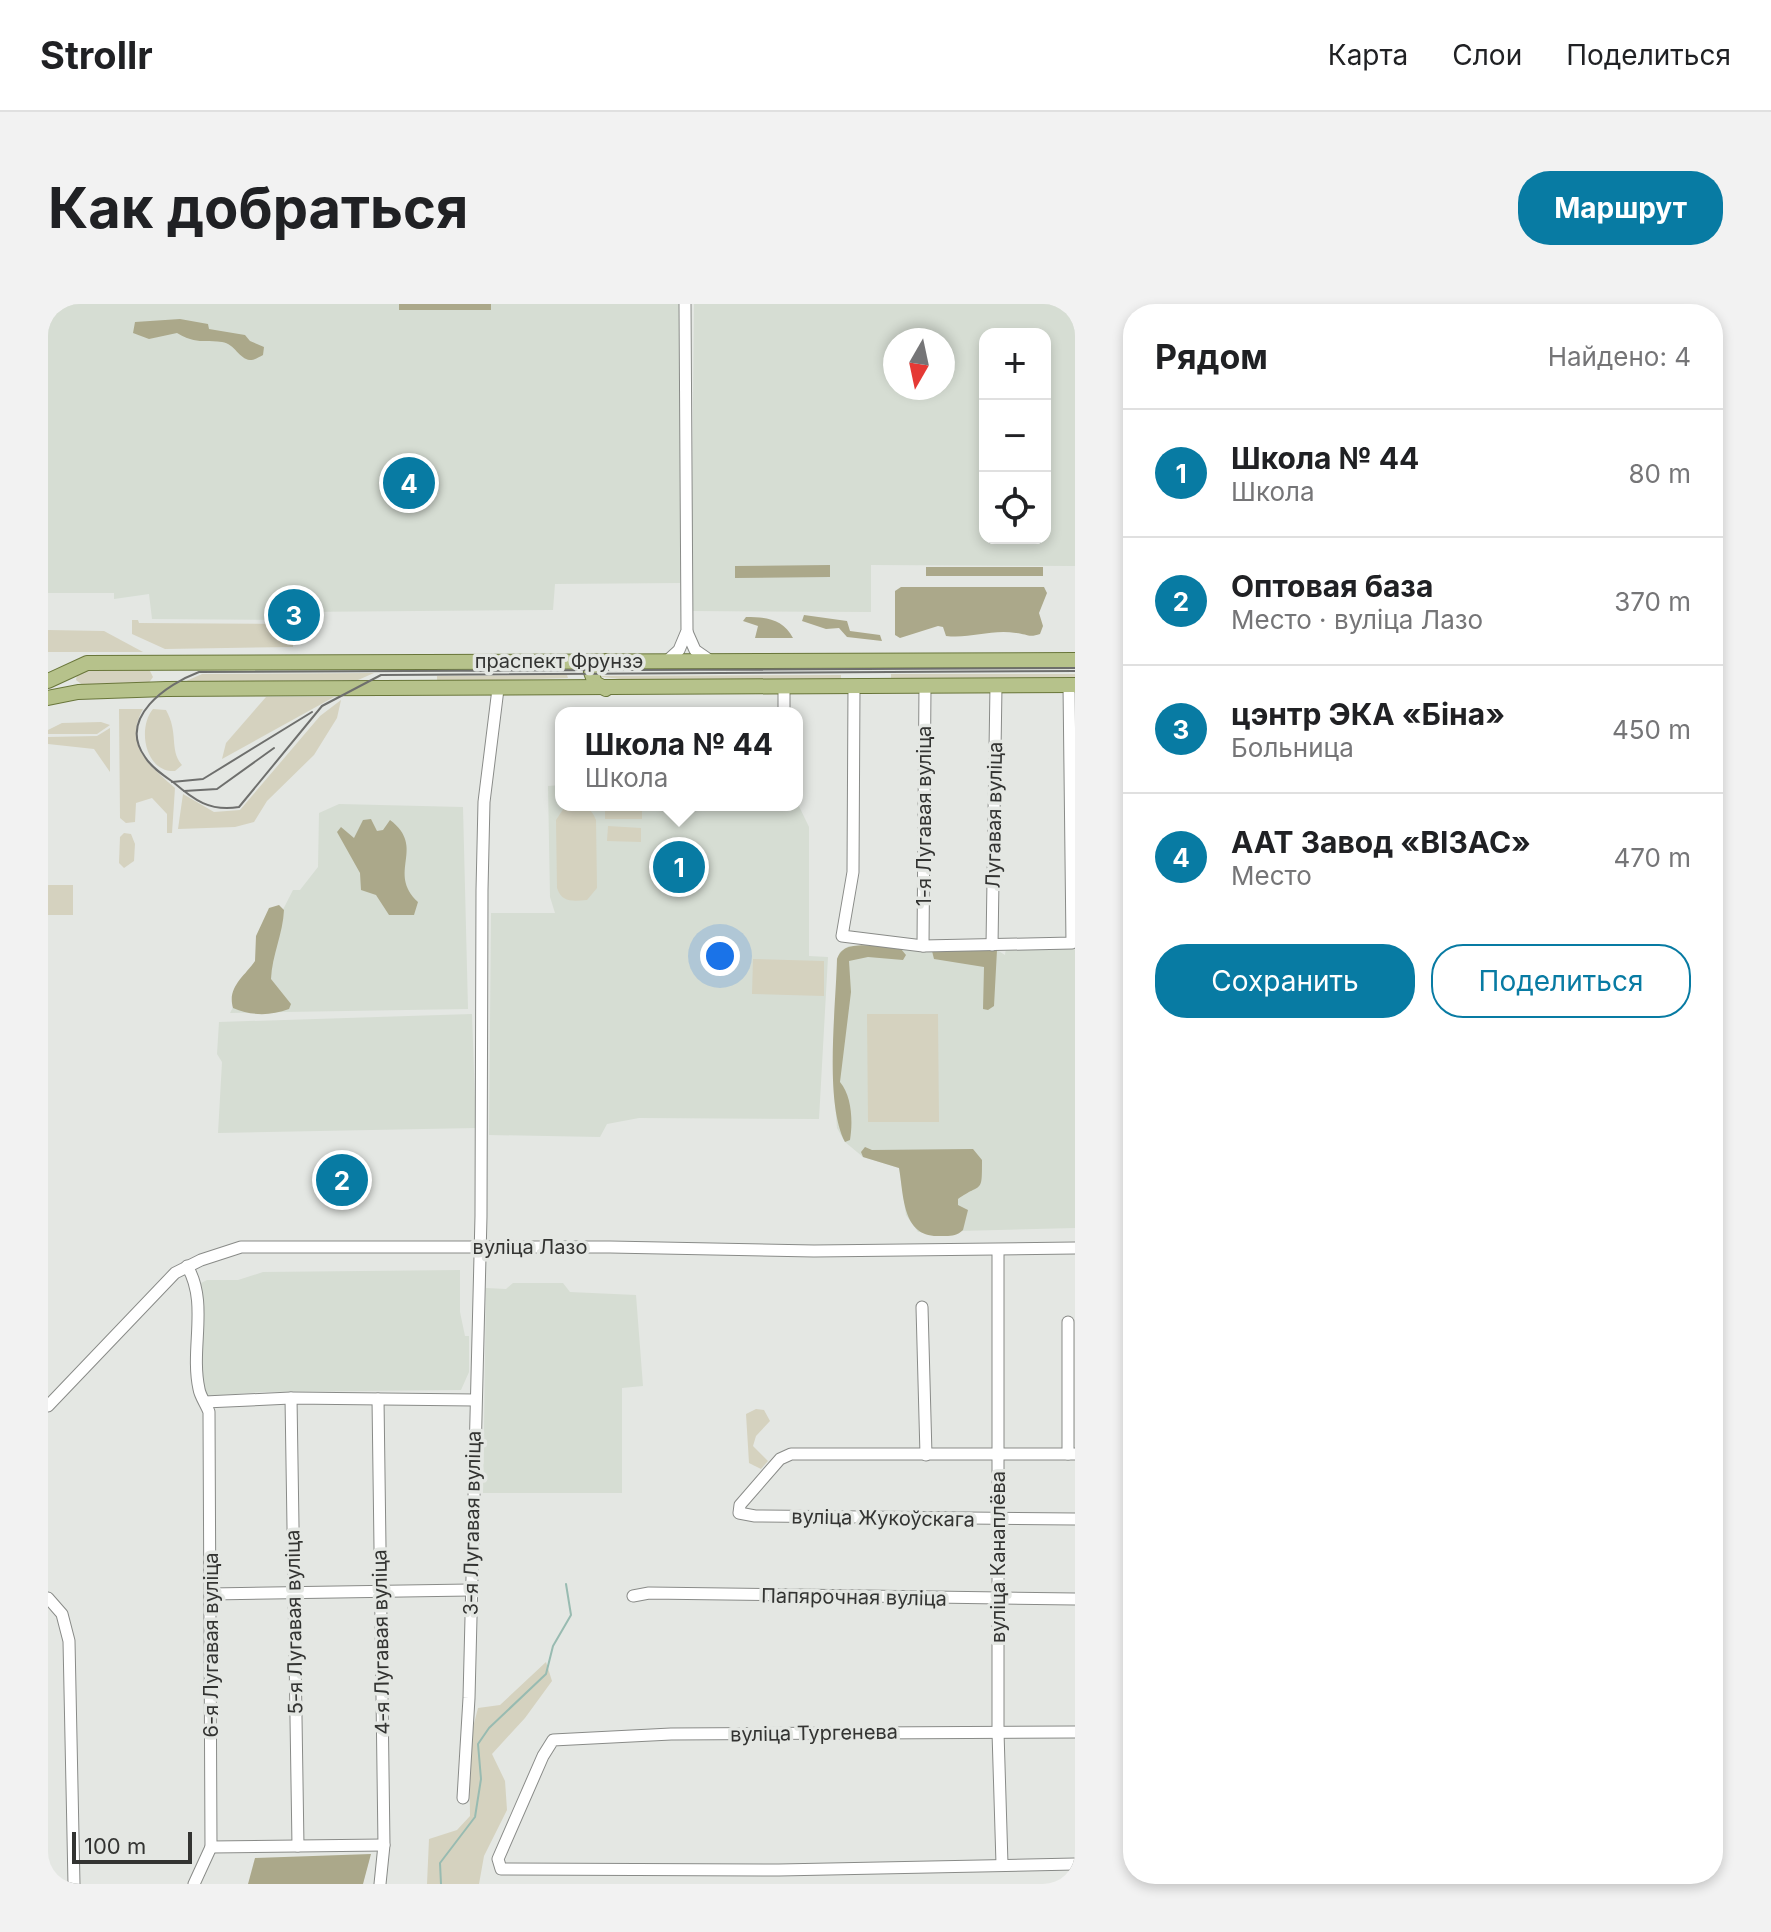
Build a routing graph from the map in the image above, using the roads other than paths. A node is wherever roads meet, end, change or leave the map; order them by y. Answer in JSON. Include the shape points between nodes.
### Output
{"nodes":[{"id":1,"x":685,"y":304,"type":"edge"},
{"id":2,"x":687,"y":631,"type":"junction"},
{"id":3,"x":708,"y":659,"type":"junction"},
{"id":4,"x":668,"y":660,"type":"junction"},
{"id":5,"x":1075,"y":660,"type":"edge"},
{"id":6,"x":565,"y":661,"type":"junction"},
{"id":7,"x":608,"y":661,"type":"junction"},
{"id":8,"x":163,"y":662,"type":"junction"},
{"id":9,"x":71,"y":668,"type":"junction"},
{"id":10,"x":48,"y":681,"type":"edge"},
{"id":11,"x":1072,"y":685,"type":"edge"},
{"id":12,"x":925,"y":686,"type":"junction"},
{"id":13,"x":996,"y":686,"type":"junction"},
{"id":14,"x":784,"y":687,"type":"junction"},
{"id":15,"x":854,"y":687,"type":"junction"},
{"id":16,"x":498,"y":689,"type":"junction"},
{"id":17,"x":557,"y":689,"type":"junction"},
{"id":18,"x":606,"y":689,"type":"junction"},
{"id":19,"x":163,"y":690,"type":"junction"},
{"id":20,"x":78,"y":692,"type":"junction"},
{"id":21,"x":48,"y":698,"type":"edge"},
{"id":22,"x":784,"y":707,"type":"edge"},
{"id":23,"x":992,"y":945,"type":"junction"},
{"id":24,"x":923,"y":946,"type":"junction"},
{"id":25,"x":480,"y":1247,"type":"junction"},
{"id":26,"x":1075,"y":1248,"type":"edge"},
{"id":27,"x":998,"y":1250,"type":"junction"},
{"id":28,"x":187,"y":1266,"type":"junction"},
{"id":29,"x":922,"y":1307,"type":"dead end"},
{"id":30,"x":1068,"y":1322,"type":"dead end"},
{"id":31,"x":291,"y":1398,"type":"junction"},
{"id":32,"x":378,"y":1399,"type":"junction"},
{"id":33,"x":475,"y":1400,"type":"junction"},
{"id":34,"x":205,"y":1402,"type":"junction"},
{"id":35,"x":48,"y":1406,"type":"edge"},
{"id":36,"x":997,"y":1454,"type":"junction"},
{"id":37,"x":1071,"y":1454,"type":"edge"},
{"id":38,"x":926,"y":1455,"type":"junction"},
{"id":39,"x":1075,"y":1519,"type":"edge"},
{"id":40,"x":997,"y":1520,"type":"junction"},
{"id":41,"x":380,"y":1590,"type":"junction"},
{"id":42,"x":470,"y":1590,"type":"junction"},
{"id":43,"x":293,"y":1592,"type":"junction"},
{"id":44,"x":211,"y":1594,"type":"junction"},
{"id":45,"x":633,"y":1596,"type":"dead end"},
{"id":46,"x":48,"y":1598,"type":"edge"},
{"id":47,"x":998,"y":1599,"type":"junction"},
{"id":48,"x":1075,"y":1599,"type":"edge"},
{"id":49,"x":998,"y":1732,"type":"junction"},
{"id":50,"x":1075,"y":1732,"type":"edge"},
{"id":51,"x":463,"y":1798,"type":"dead end"},
{"id":52,"x":384,"y":1845,"type":"junction"},
{"id":53,"x":298,"y":1846,"type":"junction"},
{"id":54,"x":211,"y":1847,"type":"junction"},
{"id":55,"x":1002,"y":1864,"type":"junction"},
{"id":56,"x":1075,"y":1864,"type":"edge"},
{"id":57,"x":74,"y":1884,"type":"edge"},
{"id":58,"x":194,"y":1884,"type":"edge"},
{"id":59,"x":380,"y":1884,"type":"edge"}],
"edges":[{"from":1,"to":2,"type":"street"},
{"from":2,"to":3,"type":"street","via":[[695,650]]},
{"from":2,"to":4,"type":"street"},
{"from":3,"to":4,"type":"main road","name":"праспект Фрунзэ"},
{"from":3,"to":5,"type":"main road","name":"праспект Фрунзэ"},
{"from":4,"to":7,"type":"main road","name":"праспект Фрунзэ"},
{"from":6,"to":7,"type":"main road","name":"праспект Фрунзэ"},
{"from":6,"to":8,"type":"main road","name":"праспект Фрунзэ"},
{"from":6,"to":17,"type":"main road","via":[[574,669],[573,679]]},
{"from":7,"to":18,"type":"main road","via":[[593,668],[591,675]]},
{"from":8,"to":9,"type":"main road","name":"праспект Фрунзэ"},
{"from":8,"to":19,"type":"main road"},
{"from":9,"to":10,"type":"main road","name":"праспект Фрунзэ"},
{"from":9,"to":20,"type":"main road"},
{"from":11,"to":13,"type":"main road","name":"праспект Фрунзэ"},
{"from":11,"to":23,"type":"street","via":[[1072,943]]},
{"from":12,"to":13,"type":"main road","name":"праспект Фрунзэ"},
{"from":12,"to":15,"type":"main road","name":"праспект Фрунзэ"},
{"from":12,"to":24,"type":"street","name":"1-я Лугавая вуліца"},
{"from":13,"to":23,"type":"street","name":"Лугавая вуліца"},
{"from":14,"to":15,"type":"main road","name":"праспект Фрунзэ"},
{"from":14,"to":18,"type":"main road","name":"праспект Фрунзэ"},
{"from":14,"to":22,"type":"street"},
{"from":15,"to":24,"type":"street","via":[[853,872],[842,936]]},
{"from":16,"to":17,"type":"main road","name":"праспект Фрунзэ"},
{"from":16,"to":19,"type":"main road","name":"праспект Фрунзэ"},
{"from":16,"to":25,"type":"street","name":"3-я Лугавая вуліца","via":[[484,802]]},
{"from":17,"to":18,"type":"main road","name":"праспект Фрунзэ"},
{"from":19,"to":20,"type":"main road","name":"праспект Фрунзэ"},
{"from":20,"to":21,"type":"main road","name":"праспект Фрунзэ"},
{"from":23,"to":24,"type":"street"},
{"from":25,"to":27,"type":"street","name":"вуліца Лазо"},
{"from":25,"to":28,"type":"street","name":"вуліца Лазо","via":[[257,1246]]},
{"from":25,"to":33,"type":"street","name":"3-я Лугавая вуліца"},
{"from":26,"to":27,"type":"street","name":"вуліца Лазо"},
{"from":27,"to":36,"type":"street","name":"вуліца Канаплёва"},
{"from":28,"to":34,"type":"street","name":"6-я Лугавая вуліца","via":[[196,1287],[199,1389]]},
{"from":28,"to":35,"type":"street","name":"вуліца Лазо","via":[[159,1287]]},
{"from":29,"to":38,"type":"street"},
{"from":30,"to":37,"type":"street"},
{"from":31,"to":32,"type":"street"},
{"from":31,"to":34,"type":"street"},
{"from":31,"to":43,"type":"street","name":"5-я Лугавая вуліца"},
{"from":32,"to":33,"type":"street"},
{"from":32,"to":41,"type":"street","name":"4-я Лугавая вуліца"},
{"from":33,"to":42,"type":"street","name":"3-я Лугавая вуліца"},
{"from":34,"to":44,"type":"street","name":"6-я Лугавая вуліца"},
{"from":36,"to":37,"type":"street"},
{"from":36,"to":38,"type":"street"},
{"from":36,"to":40,"type":"street","name":"вуліца Канаплёва"},
{"from":38,"to":40,"type":"street","name":"вуліца Жукоўскага","via":[[791,1454],[780,1459],[740,1505],[739,1513]]},
{"from":39,"to":40,"type":"street","name":"вуліца Жукоўскага"},
{"from":40,"to":47,"type":"street","name":"вуліца Канаплёва"},
{"from":41,"to":42,"type":"street"},
{"from":41,"to":43,"type":"street"},
{"from":41,"to":52,"type":"street","name":"4-я Лугавая вуліца"},
{"from":42,"to":51,"type":"street","name":"3-я Лугавая вуліца"},
{"from":43,"to":44,"type":"street"},
{"from":43,"to":53,"type":"street","name":"5-я Лугавая вуліца"},
{"from":44,"to":54,"type":"street","name":"6-я Лугавая вуліца"},
{"from":45,"to":47,"type":"street","name":"Папярочная вуліца"},
{"from":46,"to":57,"type":"street","via":[[62,1614],[69,1641]]},
{"from":47,"to":48,"type":"street","name":"Папярочная вуліца"},
{"from":47,"to":49,"type":"street","name":"вуліца Канаплёва"},
{"from":49,"to":50,"type":"street","name":"вуліца Тургенева"},
{"from":49,"to":55,"type":"street","name":"вуліца Канаплёва"},
{"from":49,"to":55,"type":"street","name":"вуліца Тургенева","via":[[553,1740],[498,1859],[501,1869]]},
{"from":52,"to":53,"type":"street"},
{"from":52,"to":59,"type":"street","name":"4-я Лугавая вуліца"},
{"from":53,"to":54,"type":"street"},
{"from":54,"to":58,"type":"street","name":"6-я Лугавая вуліца"},
{"from":55,"to":56,"type":"street"}]}
